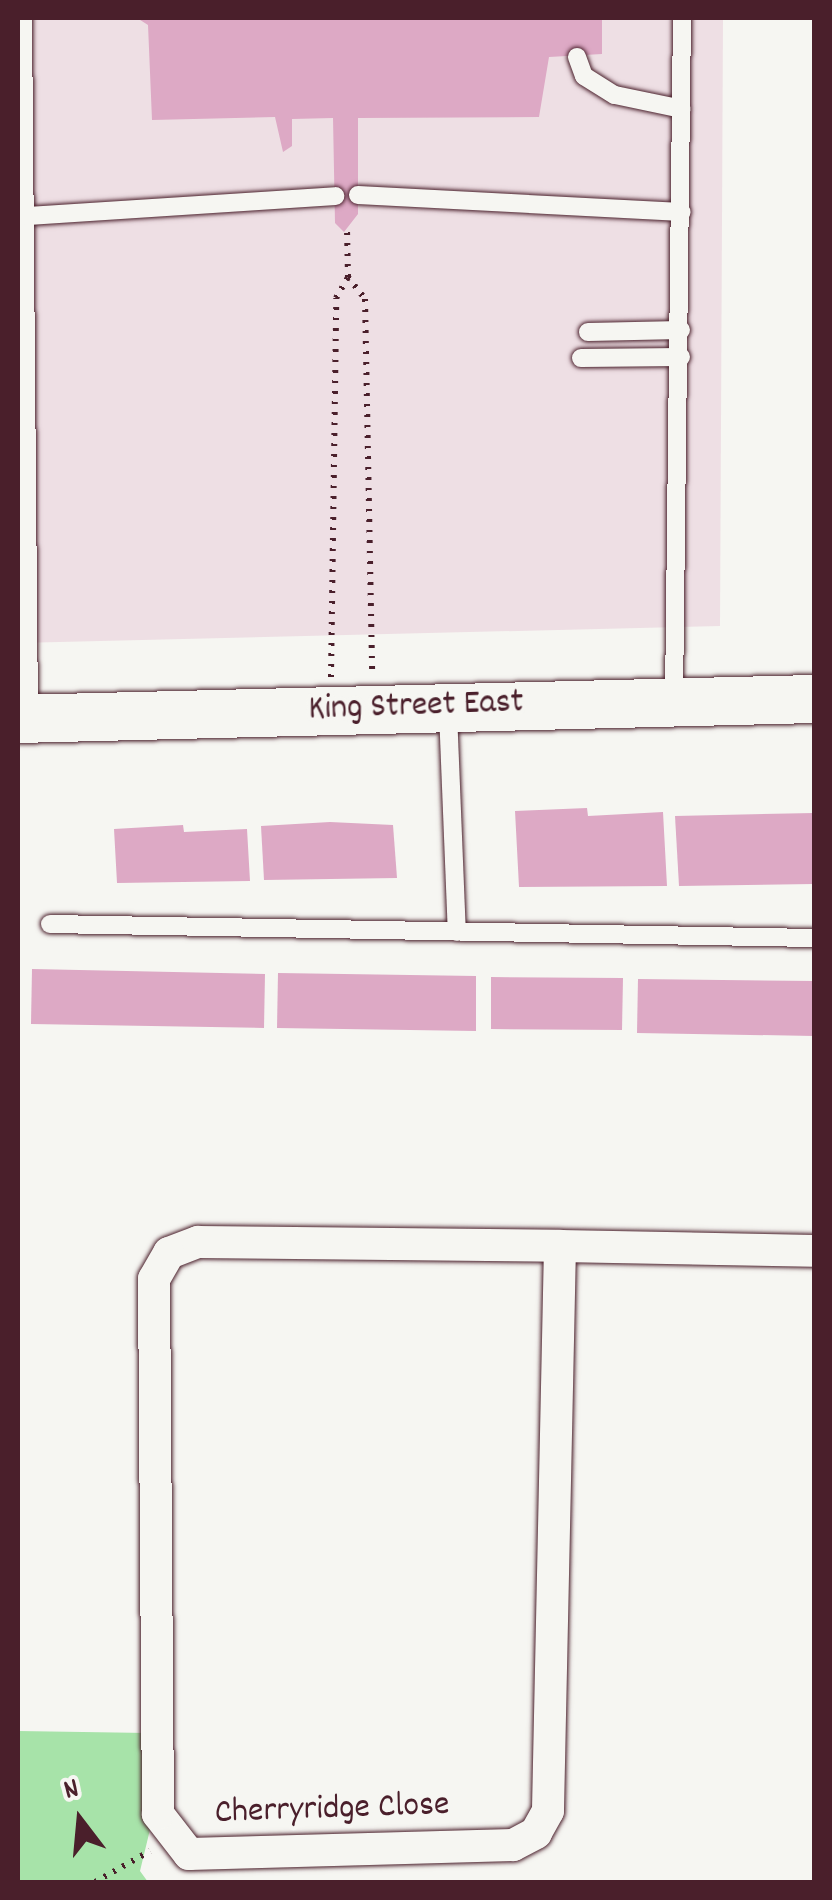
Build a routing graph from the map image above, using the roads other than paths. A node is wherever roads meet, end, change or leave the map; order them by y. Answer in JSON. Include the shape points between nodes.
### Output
{"nodes":[{"id":1,"x":23,"y":18,"type":"edge"},
{"id":2,"x":682,"y":18,"type":"edge"},
{"id":3,"x":577,"y":56,"type":"dead end"},
{"id":4,"x":682,"y":109,"type":"junction"},
{"id":5,"x":358,"y":195,"type":"dead end"},
{"id":6,"x":335,"y":196,"type":"dead end"},
{"id":7,"x":682,"y":212,"type":"junction"},
{"id":8,"x":28,"y":216,"type":"junction"},
{"id":9,"x":681,"y":330,"type":"junction"},
{"id":10,"x":588,"y":332,"type":"dead end"},
{"id":11,"x":681,"y":357,"type":"junction"},
{"id":12,"x":581,"y":358,"type":"dead end"},
{"id":13,"x":814,"y":699,"type":"edge"},
{"id":14,"x":674,"y":700,"type":"junction"},
{"id":15,"x":448,"y":706,"type":"junction"},
{"id":16,"x":23,"y":718,"type":"edge"},
{"id":17,"x":50,"y":924,"type":"dead end"},
{"id":18,"x":456,"y":932,"type":"junction"},
{"id":19,"x":814,"y":938,"type":"edge"},
{"id":20,"x":560,"y":1246,"type":"junction"},
{"id":21,"x":814,"y":1251,"type":"edge"}],
"edges":[{"from":1,"to":8,"type":"lane"},
{"from":2,"to":4,"type":"lane"},
{"from":3,"to":4,"type":"lane","via":[[584,76],[614,95]]},
{"from":4,"to":7,"type":"lane"},
{"from":5,"to":7,"type":"lane"},
{"from":6,"to":8,"type":"lane"},
{"from":7,"to":9,"type":"lane"},
{"from":8,"to":16,"type":"lane"},
{"from":9,"to":10,"type":"lane"},
{"from":9,"to":11,"type":"lane"},
{"from":11,"to":12,"type":"lane"},
{"from":11,"to":14,"type":"lane"},
{"from":13,"to":14,"type":"main road","name":"King Street East"},
{"from":14,"to":15,"type":"main road","name":"King Street East"},
{"from":15,"to":16,"type":"main road","name":"King Street East"},
{"from":15,"to":18,"type":"lane"},
{"from":17,"to":18,"type":"lane"},
{"from":18,"to":19,"type":"lane"},
{"from":20,"to":20,"type":"street","name":"Cherryridge Close","via":[[198,1242],[169,1253],[154,1278],[158,1814],[170,1840],[189,1854],[513,1844],[536,1833],[548,1811]]},
{"from":20,"to":21,"type":"street","name":"Cherryridge Close"}]}
